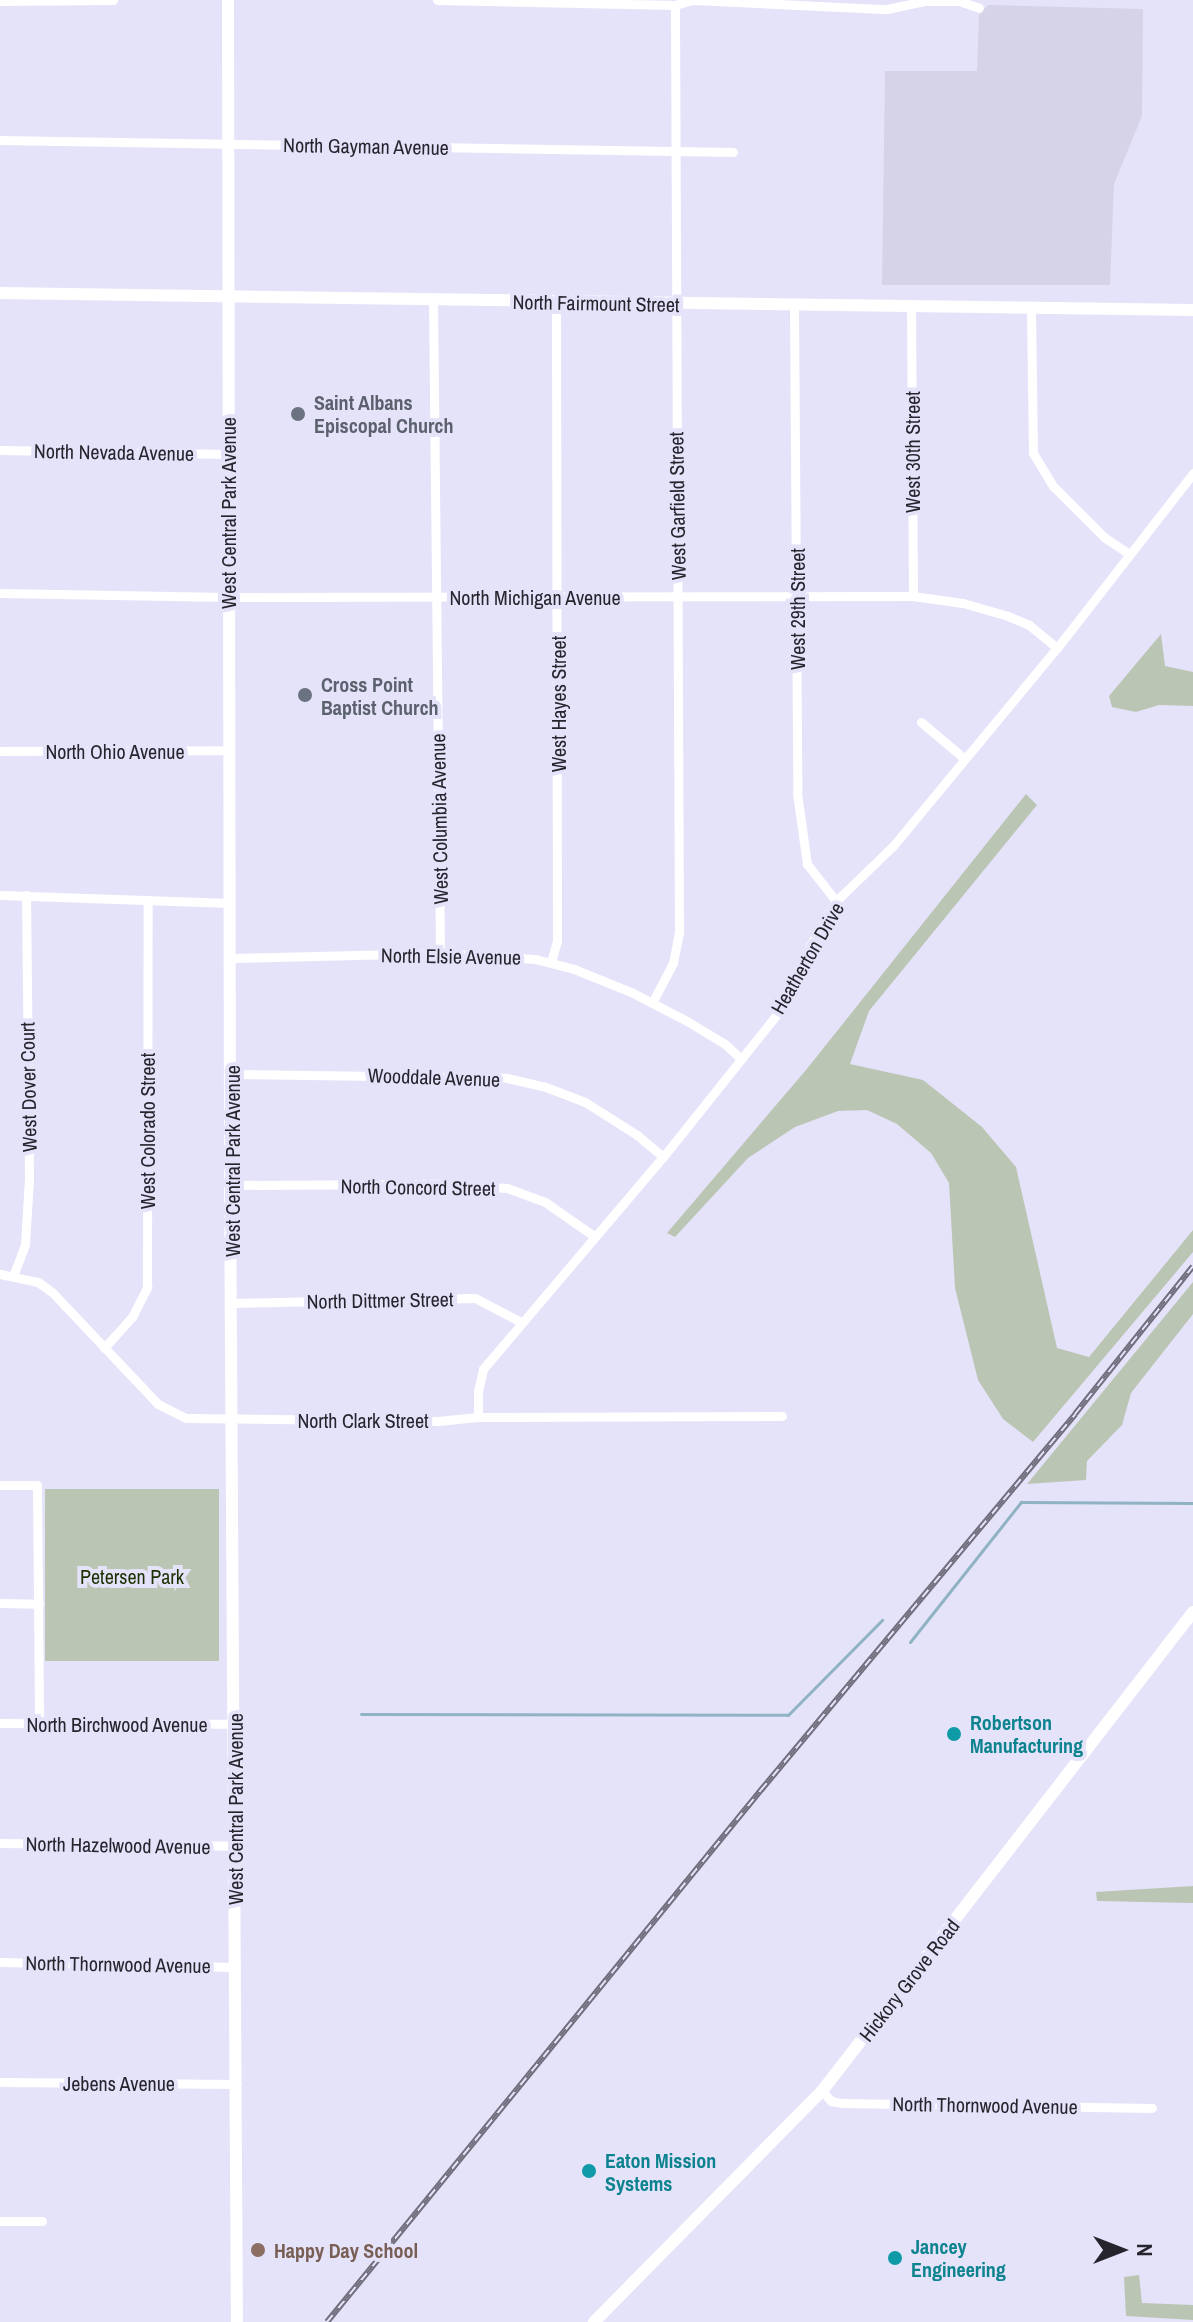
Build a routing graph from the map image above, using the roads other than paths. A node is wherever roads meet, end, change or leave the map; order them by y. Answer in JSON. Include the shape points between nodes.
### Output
{"nodes":[{"id":1,"x":113,"y":0,"type":"edge"},
{"id":2,"x":228,"y":0,"type":"edge"},
{"id":3,"x":437,"y":0,"type":"edge"},
{"id":4,"x":0,"y":1,"type":"edge"},
{"id":5,"x":619,"y":2,"type":"edge"},
{"id":6,"x":675,"y":5,"type":"junction"},
{"id":7,"x":979,"y":8,"type":"dead end"},
{"id":8,"x":0,"y":140,"type":"edge"},
{"id":9,"x":227,"y":143,"type":"junction"},
{"id":10,"x":673,"y":152,"type":"junction"},
{"id":11,"x":733,"y":152,"type":"dead end"},
{"id":12,"x":0,"y":293,"type":"edge"},
{"id":13,"x":226,"y":295,"type":"junction"},
{"id":14,"x":433,"y":301,"type":"junction"},
{"id":15,"x":556,"y":301,"type":"junction"},
{"id":16,"x":675,"y":304,"type":"junction"},
{"id":17,"x":794,"y":307,"type":"junction"},
{"id":18,"x":911,"y":307,"type":"junction"},
{"id":19,"x":1031,"y":310,"type":"junction"},
{"id":20,"x":1193,"y":310,"type":"edge"},
{"id":21,"x":0,"y":450,"type":"edge"},
{"id":22,"x":228,"y":454,"type":"junction"},
{"id":23,"x":1193,"y":473,"type":"edge"},
{"id":24,"x":1128,"y":553,"type":"junction"},
{"id":25,"x":0,"y":593,"type":"edge"},
{"id":26,"x":797,"y":596,"type":"junction"},
{"id":27,"x":913,"y":596,"type":"junction"},
{"id":28,"x":228,"y":597,"type":"junction"},
{"id":29,"x":436,"y":597,"type":"junction"},
{"id":30,"x":558,"y":597,"type":"junction"},
{"id":31,"x":678,"y":597,"type":"junction"},
{"id":32,"x":1057,"y":648,"type":"junction"},
{"id":33,"x":921,"y":722,"type":"dead end"},
{"id":34,"x":230,"y":750,"type":"junction"},
{"id":35,"x":0,"y":751,"type":"edge"},
{"id":36,"x":965,"y":759,"type":"junction"},
{"id":37,"x":0,"y":895,"type":"edge"},
{"id":38,"x":26,"y":895,"type":"junction"},
{"id":39,"x":148,"y":900,"type":"junction"},
{"id":40,"x":836,"y":901,"type":"junction"},
{"id":41,"x":231,"y":903,"type":"junction"},
{"id":42,"x":440,"y":953,"type":"junction"},
{"id":43,"x":232,"y":958,"type":"junction"},
{"id":44,"x":551,"y":962,"type":"junction"},
{"id":45,"x":652,"y":1003,"type":"junction"},
{"id":46,"x":741,"y":1059,"type":"junction"},
{"id":47,"x":232,"y":1074,"type":"junction"},
{"id":48,"x":663,"y":1157,"type":"junction"},
{"id":49,"x":230,"y":1185,"type":"junction"},
{"id":50,"x":594,"y":1236,"type":"junction"},
{"id":51,"x":0,"y":1274,"type":"edge"},
{"id":52,"x":13,"y":1276,"type":"junction"},
{"id":53,"x":232,"y":1303,"type":"junction"},
{"id":54,"x":521,"y":1322,"type":"junction"},
{"id":55,"x":104,"y":1348,"type":"junction"},
{"id":56,"x":782,"y":1416,"type":"dead end"},
{"id":57,"x":478,"y":1417,"type":"junction"},
{"id":58,"x":233,"y":1420,"type":"junction"},
{"id":59,"x":0,"y":1485,"type":"edge"},
{"id":60,"x":0,"y":1603,"type":"edge"},
{"id":61,"x":39,"y":1604,"type":"junction"},
{"id":62,"x":1193,"y":1612,"type":"edge"},
{"id":63,"x":0,"y":1723,"type":"edge"},
{"id":64,"x":39,"y":1724,"type":"junction"},
{"id":65,"x":234,"y":1724,"type":"junction"},
{"id":66,"x":0,"y":1843,"type":"edge"},
{"id":67,"x":235,"y":1846,"type":"junction"},
{"id":68,"x":0,"y":1962,"type":"edge"},
{"id":69,"x":236,"y":1967,"type":"junction"},
{"id":70,"x":0,"y":2082,"type":"edge"},
{"id":71,"x":237,"y":2084,"type":"junction"},
{"id":72,"x":822,"y":2091,"type":"junction"},
{"id":73,"x":1152,"y":2108,"type":"dead end"},
{"id":74,"x":0,"y":2221,"type":"edge"},
{"id":75,"x":42,"y":2221,"type":"dead end"},
{"id":76,"x":237,"y":2322,"type":"edge"},
{"id":77,"x":594,"y":2322,"type":"edge"}],
"edges":[{"from":1,"to":4,"type":"street"},
{"from":2,"to":9,"type":"street","name":"West Central Park Avenue"},
{"from":3,"to":5,"type":"street"},
{"from":5,"to":6,"type":"street"},
{"from":6,"to":7,"type":"street","via":[[693,0],[887,9],[959,1]]},
{"from":6,"to":10,"type":"street","name":"West Garfield Street"},
{"from":8,"to":9,"type":"street","name":"North Gayman Avenue"},
{"from":9,"to":10,"type":"street","name":"North Gayman Avenue"},
{"from":9,"to":13,"type":"street","name":"West Central Park Avenue"},
{"from":10,"to":11,"type":"street","name":"North Gayman Avenue"},
{"from":10,"to":16,"type":"street","name":"West Garfield Street"},
{"from":12,"to":13,"type":"street","name":"North Fairmount Street"},
{"from":13,"to":14,"type":"street","name":"North Fairmount Street"},
{"from":13,"to":22,"type":"street","name":"West Central Park Avenue"},
{"from":14,"to":15,"type":"street","name":"North Fairmount Street"},
{"from":14,"to":29,"type":"street","name":"West Columbia Avenue"},
{"from":15,"to":16,"type":"street","name":"North Fairmount Street"},
{"from":15,"to":30,"type":"street","name":"West Hayes Street"},
{"from":16,"to":17,"type":"street","name":"North Fairmount Street"},
{"from":16,"to":31,"type":"street","name":"West Garfield Street"},
{"from":17,"to":18,"type":"street","name":"North Fairmount Street"},
{"from":17,"to":26,"type":"street","name":"West 29th Street"},
{"from":18,"to":19,"type":"street","name":"North Fairmount Street"},
{"from":18,"to":27,"type":"street","name":"West 30th Street"},
{"from":19,"to":20,"type":"street","name":"North Fairmount Street"},
{"from":19,"to":24,"type":"street","via":[[1033,453],[1053,486],[1104,537]]},
{"from":21,"to":22,"type":"street","name":"North Nevada Avenue"},
{"from":22,"to":28,"type":"street","name":"West Central Park Avenue"},
{"from":23,"to":24,"type":"street","name":"Heatherton Drive"},
{"from":24,"to":32,"type":"street","name":"Heatherton Drive"},
{"from":25,"to":28,"type":"street","name":"North Michigan Avenue"},
{"from":26,"to":27,"type":"street","name":"North Michigan Avenue"},
{"from":26,"to":31,"type":"street","name":"North Michigan Avenue"},
{"from":26,"to":40,"type":"street","name":"West 29th Street","via":[[801,836],[807,864]]},
{"from":27,"to":32,"type":"street","name":"North Michigan Avenue","via":[[1008,616]]},
{"from":28,"to":29,"type":"street","name":"North Michigan Avenue"},
{"from":28,"to":34,"type":"street","name":"West Central Park Avenue"},
{"from":29,"to":30,"type":"street","name":"North Michigan Avenue"},
{"from":29,"to":42,"type":"street","name":"West Columbia Avenue"},
{"from":30,"to":31,"type":"street","name":"North Michigan Avenue"},
{"from":30,"to":44,"type":"street","name":"West Hayes Street","via":[[557,941]]},
{"from":31,"to":45,"type":"street","name":"West Garfield Street","via":[[679,932],[673,963]]},
{"from":32,"to":36,"type":"street","name":"Heatherton Drive"},
{"from":33,"to":36,"type":"street"},
{"from":34,"to":35,"type":"street","name":"North Ohio Avenue"},
{"from":34,"to":41,"type":"street","name":"West Central Park Avenue"},
{"from":36,"to":40,"type":"street","name":"Heatherton Drive","via":[[893,846]]},
{"from":37,"to":38,"type":"street"},
{"from":38,"to":39,"type":"street"},
{"from":38,"to":52,"type":"street","name":"West Dover Court","via":[[29,1178],[25,1244]]},
{"from":39,"to":41,"type":"street"},
{"from":39,"to":55,"type":"street","name":"West Colorado Street","via":[[147,1287],[132,1317]]},
{"from":40,"to":46,"type":"street","name":"Heatherton Drive","via":[[781,1009]]},
{"from":41,"to":43,"type":"street","name":"West Central Park Avenue"},
{"from":42,"to":43,"type":"street","name":"North Elsie Avenue"},
{"from":42,"to":44,"type":"street","name":"North Elsie Avenue"},
{"from":43,"to":47,"type":"street","name":"West Central Park Avenue"},
{"from":44,"to":45,"type":"street","name":"North Elsie Avenue"},
{"from":45,"to":46,"type":"street","name":"North Elsie Avenue","via":[[725,1044]]},
{"from":46,"to":48,"type":"street","name":"Heatherton Drive"},
{"from":47,"to":48,"type":"street","name":"Wooddale Avenue","via":[[507,1078],[585,1102]]},
{"from":47,"to":49,"type":"street","name":"West Central Park Avenue"},
{"from":48,"to":50,"type":"street","name":"Heatherton Drive"},
{"from":49,"to":50,"type":"street","name":"North Concord Street","via":[[507,1188],[545,1202]]},
{"from":49,"to":53,"type":"street","name":"West Central Park Avenue"},
{"from":50,"to":54,"type":"street","name":"Heatherton Drive"},
{"from":51,"to":52,"type":"street","name":"North Clark Street"},
{"from":52,"to":55,"type":"street","name":"North Clark Street","via":[[52,1292]]},
{"from":53,"to":54,"type":"street","name":"North Dittmer Street","via":[[475,1298]]},
{"from":53,"to":58,"type":"street","name":"West Central Park Avenue"},
{"from":54,"to":57,"type":"street","name":"Heatherton Drive","via":[[483,1369]]},
{"from":55,"to":58,"type":"street","name":"North Clark Street","via":[[158,1404],[186,1418]]},
{"from":56,"to":57,"type":"street","name":"North Clark Street"},
{"from":57,"to":58,"type":"street","name":"North Clark Street"},
{"from":58,"to":65,"type":"street","name":"West Central Park Avenue"},
{"from":59,"to":61,"type":"street","via":[[37,1485]]},
{"from":60,"to":61,"type":"street"},
{"from":61,"to":64,"type":"street"},
{"from":62,"to":72,"type":"street","name":"Hickory Grove Road"},
{"from":63,"to":64,"type":"street","name":"North Birchwood Avenue"},
{"from":64,"to":65,"type":"street","name":"North Birchwood Avenue"},
{"from":65,"to":67,"type":"street","name":"West Central Park Avenue"},
{"from":66,"to":67,"type":"street","name":"North Hazelwood Avenue"},
{"from":67,"to":69,"type":"street","name":"West Central Park Avenue"},
{"from":68,"to":69,"type":"street","name":"North Thornwood Avenue"},
{"from":69,"to":71,"type":"street","name":"West Central Park Avenue"},
{"from":70,"to":71,"type":"street","name":"Jebens Avenue"},
{"from":71,"to":76,"type":"street","name":"West Central Park Avenue"},
{"from":72,"to":73,"type":"street","name":"North Thornwood Avenue","via":[[841,2103]]},
{"from":72,"to":77,"type":"street","name":"Hickory Grove Road"},
{"from":74,"to":75,"type":"street"}]}
